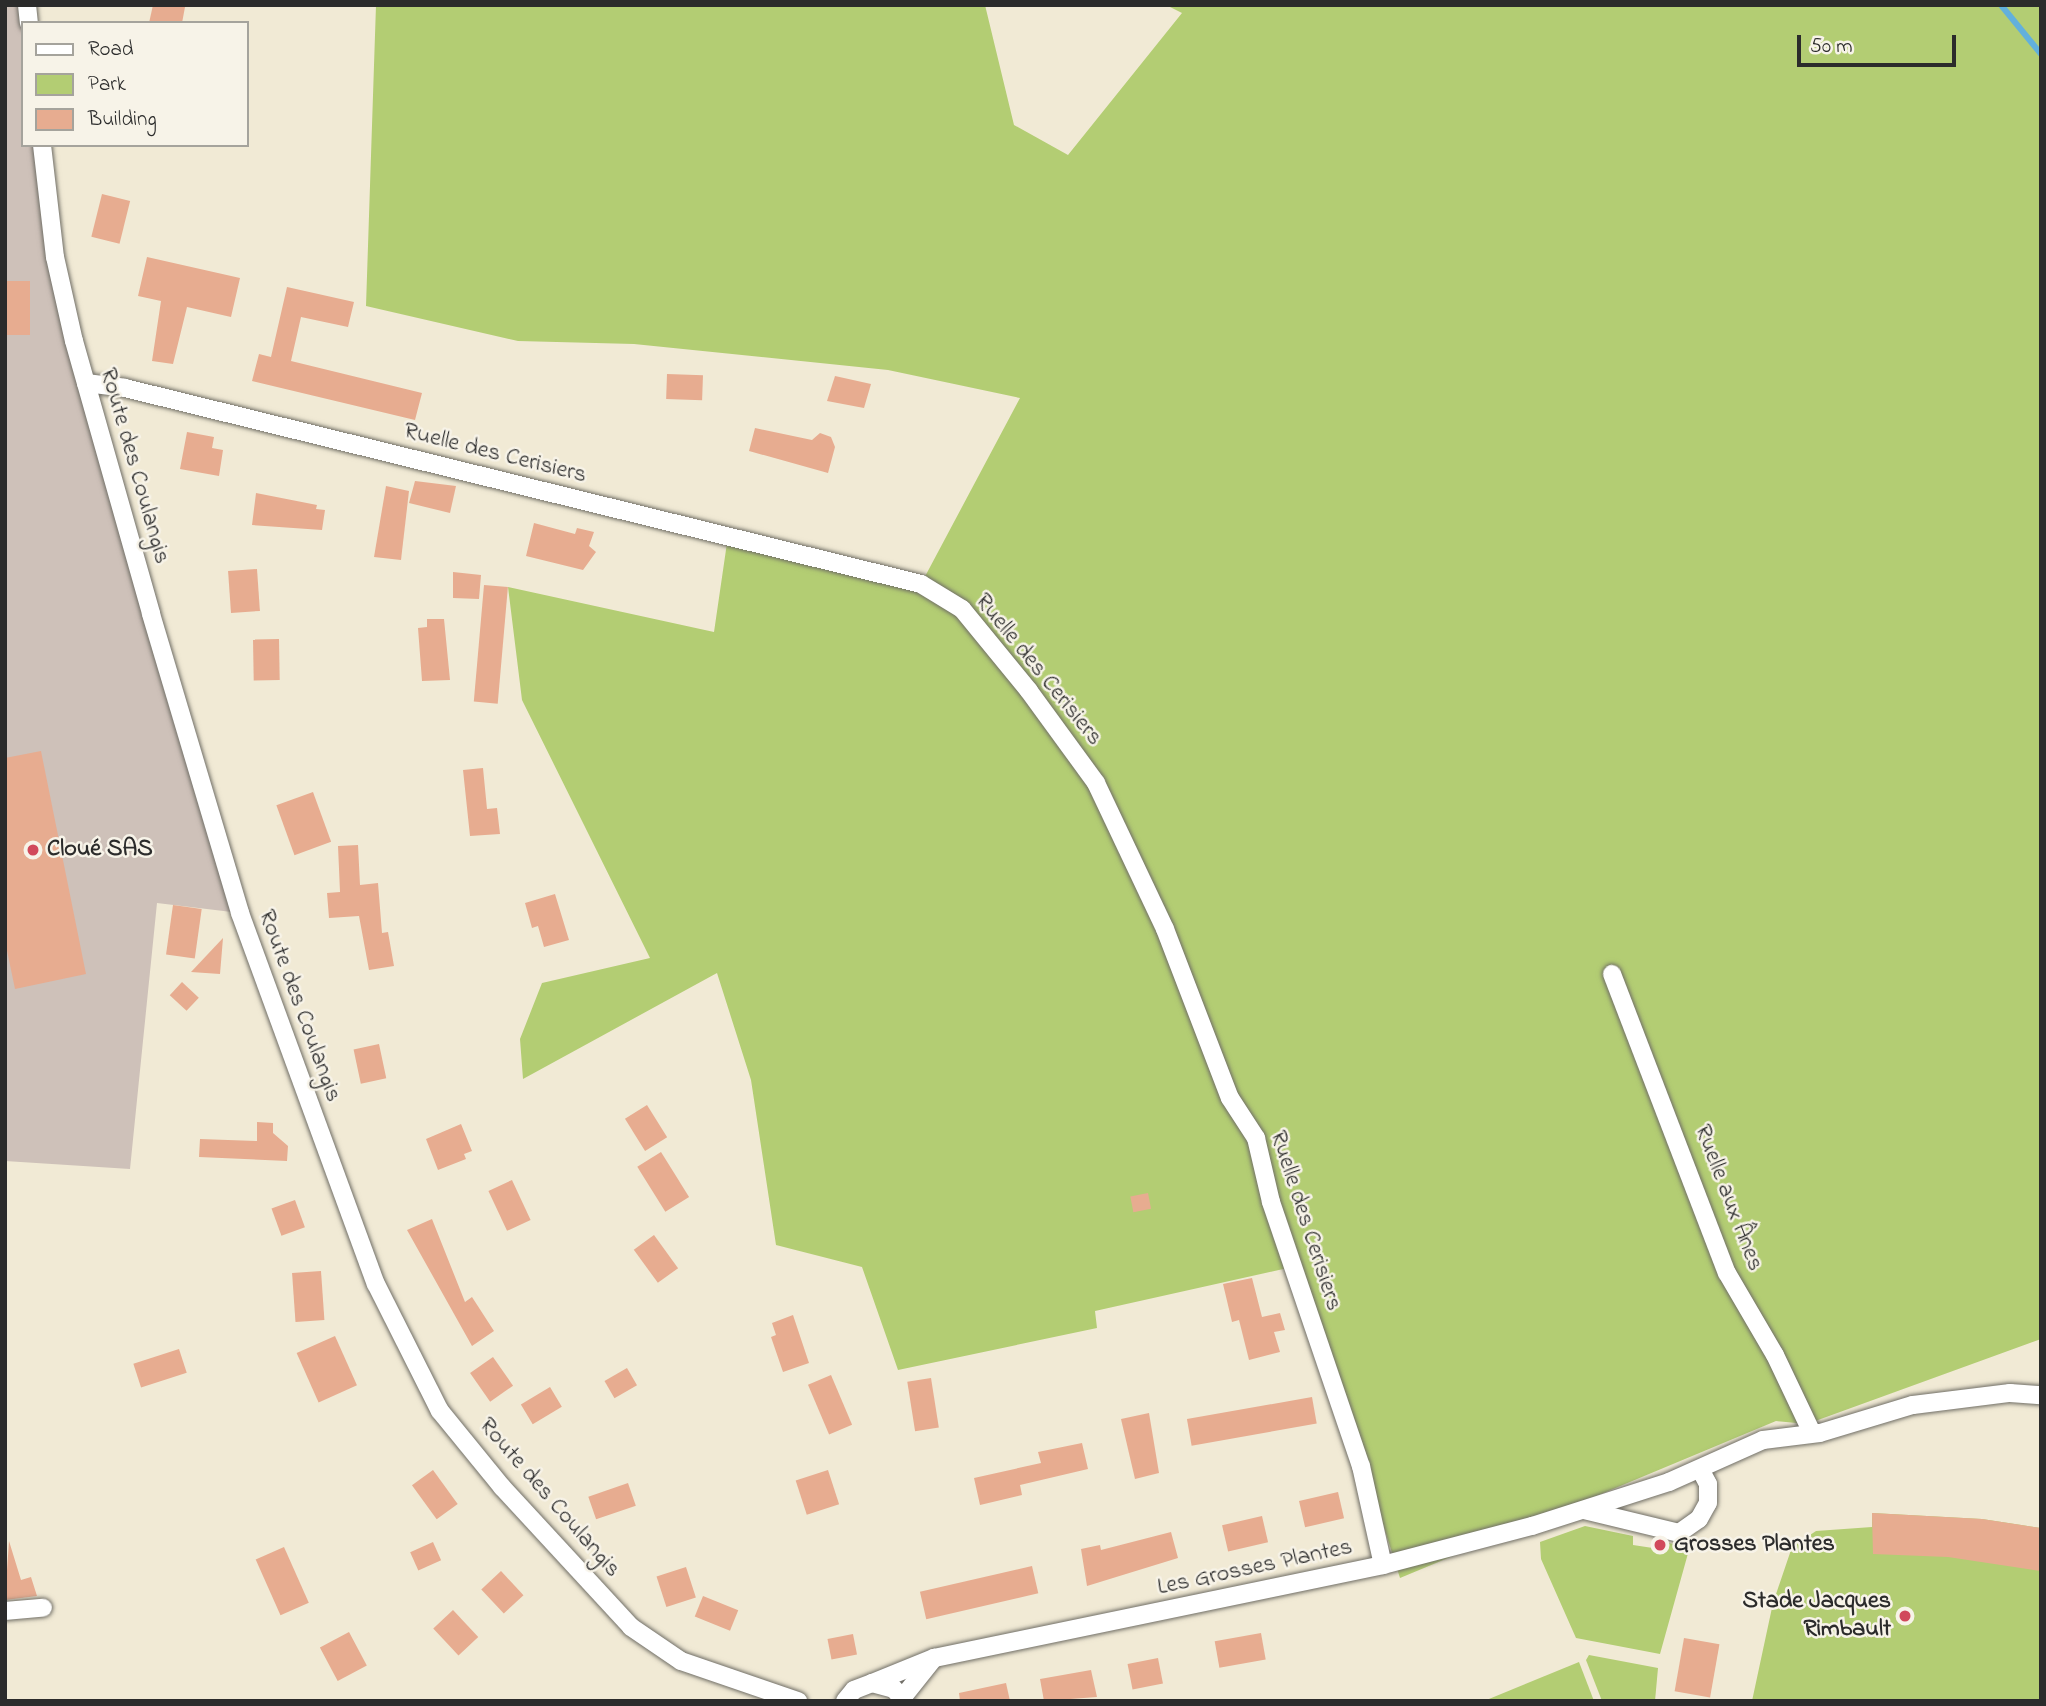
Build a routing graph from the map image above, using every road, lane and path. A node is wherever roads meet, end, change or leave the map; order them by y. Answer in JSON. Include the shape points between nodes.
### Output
{"nodes":[{"id":1,"x":42,"y":147,"type":"edge"},
{"id":2,"x":86,"y":383,"type":"junction"},
{"id":3,"x":1612,"y":974,"type":"dead end"},
{"id":4,"x":2041,"y":1395,"type":"edge"},
{"id":5,"x":1812,"y":1433,"type":"junction"},
{"id":6,"x":1700,"y":1469,"type":"junction"},
{"id":7,"x":1584,"y":1510,"type":"junction"},
{"id":8,"x":1383,"y":1565,"type":"junction"},
{"id":9,"x":43,"y":1608,"type":"dead end"},
{"id":10,"x":5,"y":1611,"type":"edge"},
{"id":11,"x":934,"y":1658,"type":"junction"},
{"id":12,"x":872,"y":1683,"type":"junction"},
{"id":13,"x":903,"y":1699,"type":"edge"},
{"id":14,"x":797,"y":1701,"type":"edge"},
{"id":15,"x":845,"y":1701,"type":"edge"}],
"edges":[{"from":1,"to":2,"type":"street","name":"Route des Coulangis","via":[[55,257]]},
{"from":2,"to":8,"type":"street","name":"Ruelle des Cerisiers","via":[[125,388],[921,584],[962,609],[1096,783],[1165,929],[1230,1098],[1256,1138],[1271,1202],[1361,1466]]},
{"from":2,"to":14,"type":"street","name":"Route des Coulangis","via":[[240,913],[376,1284],[440,1411],[502,1487],[631,1627],[681,1661]]},
{"from":3,"to":5,"type":"street","name":"Ruelle aux Ânes","via":[[1727,1273],[1775,1354]]},
{"from":4,"to":5,"type":"street","name":"Les Grosses Plantes","via":[[2010,1393],[1913,1405]]},
{"from":5,"to":6,"type":"street","name":"Les Grosses Plantes","via":[[1763,1440]]},
{"from":6,"to":7,"type":"street","name":"Les Grosses Plantes"},
{"from":6,"to":7,"type":"street","via":[[1709,1484],[1707,1503],[1699,1519],[1679,1532]]},
{"from":7,"to":8,"type":"street","name":"Les Grosses Plantes"},
{"from":8,"to":11,"type":"street","name":"Les Grosses Plantes"},
{"from":9,"to":10,"type":"street"},
{"from":11,"to":12,"type":"street","name":"Les Grosses Plantes"},
{"from":11,"to":13,"type":"street"},
{"from":12,"to":13,"type":"street","via":[[884,1684]]},
{"from":12,"to":15,"type":"street","name":"Les Grosses Plantes","via":[[854,1690]]}]}
